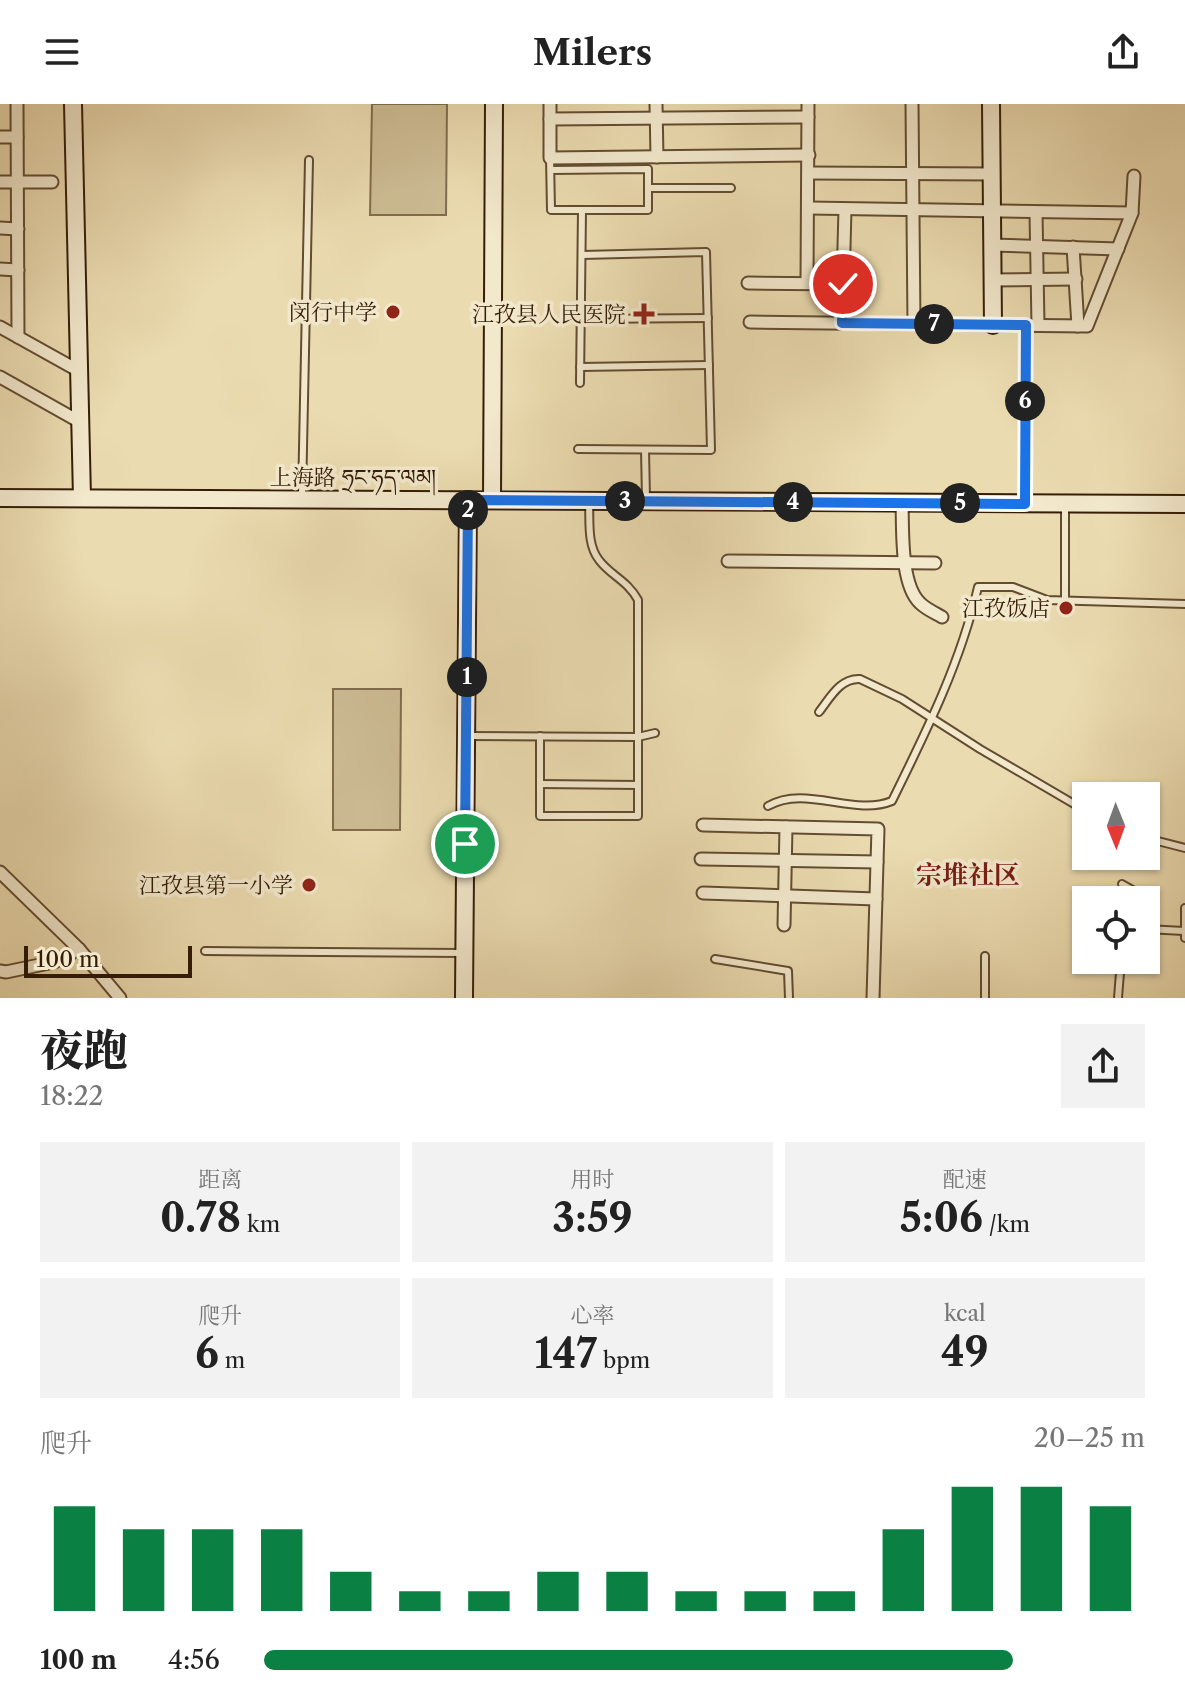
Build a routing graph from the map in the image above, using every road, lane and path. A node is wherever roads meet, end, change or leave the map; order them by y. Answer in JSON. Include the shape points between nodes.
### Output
{"nodes":[{"id":1,"x":17,"y":104,"type":"edge"},
{"id":2,"x":73,"y":104,"type":"edge"},
{"id":3,"x":494,"y":104,"type":"edge"},
{"id":4,"x":550,"y":104,"type":"edge"},
{"id":5,"x":656,"y":104,"type":"edge"},
{"id":6,"x":808,"y":104,"type":"edge"},
{"id":7,"x":912,"y":104,"type":"edge"},
{"id":8,"x":991,"y":104,"type":"edge"},
{"id":9,"x":808,"y":117,"type":"junction"},
{"id":10,"x":657,"y":118,"type":"junction"},
{"id":11,"x":550,"y":119,"type":"junction"},
{"id":12,"x":0,"y":137,"type":"edge"},
{"id":13,"x":17,"y":137,"type":"junction"},
{"id":14,"x":809,"y":155,"type":"junction"},
{"id":15,"x":657,"y":157,"type":"junction"},
{"id":16,"x":309,"y":160,"type":"dead end"},
{"id":17,"x":551,"y":164,"type":"junction"},
{"id":18,"x":809,"y":173,"type":"junction"},
{"id":19,"x":913,"y":174,"type":"junction"},
{"id":20,"x":991,"y":174,"type":"junction"},
{"id":21,"x":1134,"y":176,"type":"dead end"},
{"id":22,"x":0,"y":182,"type":"edge"},
{"id":23,"x":17,"y":182,"type":"junction"},
{"id":24,"x":52,"y":182,"type":"dead end"},
{"id":25,"x":648,"y":188,"type":"junction"},
{"id":26,"x":731,"y":188,"type":"dead end"},
{"id":27,"x":809,"y":208,"type":"junction"},
{"id":28,"x":845,"y":209,"type":"junction"},
{"id":29,"x":582,"y":210,"type":"junction"},
{"id":30,"x":914,"y":210,"type":"junction"},
{"id":31,"x":992,"y":212,"type":"junction"},
{"id":32,"x":1036,"y":213,"type":"junction"},
{"id":33,"x":1132,"y":213,"type":"junction"},
{"id":34,"x":0,"y":228,"type":"edge"},
{"id":35,"x":18,"y":229,"type":"junction"},
{"id":36,"x":992,"y":245,"type":"junction"},
{"id":37,"x":1036,"y":246,"type":"junction"},
{"id":38,"x":1073,"y":247,"type":"junction"},
{"id":39,"x":1118,"y":249,"type":"junction"},
{"id":40,"x":582,"y":255,"type":"junction"},
{"id":41,"x":0,"y":269,"type":"edge"},
{"id":42,"x":18,"y":270,"type":"junction"},
{"id":43,"x":1076,"y":279,"type":"junction"},
{"id":44,"x":992,"y":280,"type":"junction"},
{"id":45,"x":1039,"y":280,"type":"junction"},
{"id":46,"x":748,"y":283,"type":"dead end"},
{"id":47,"x":807,"y":283,"type":"junction"},
{"id":48,"x":843,"y":284,"type":"junction"},
{"id":49,"x":708,"y":318,"type":"junction"},
{"id":50,"x":581,"y":319,"type":"junction"},
{"id":51,"x":750,"y":322,"type":"dead end"},
{"id":52,"x":842,"y":323,"type":"junction"},
{"id":53,"x":914,"y":324,"type":"junction"},
{"id":54,"x":993,"y":325,"type":"junction"},
{"id":55,"x":1032,"y":325,"type":"junction"},
{"id":56,"x":1078,"y":326,"type":"junction"},
{"id":57,"x":0,"y":327,"type":"edge"},
{"id":58,"x":18,"y":337,"type":"junction"},
{"id":59,"x":709,"y":365,"type":"junction"},
{"id":60,"x":580,"y":367,"type":"junction"},
{"id":61,"x":79,"y":371,"type":"junction"},
{"id":62,"x":0,"y":377,"type":"edge"},
{"id":63,"x":580,"y":383,"type":"dead end"},
{"id":64,"x":80,"y":422,"type":"junction"},
{"id":65,"x":578,"y":449,"type":"dead end"},
{"id":66,"x":645,"y":450,"type":"junction"},
{"id":67,"x":0,"y":498,"type":"edge"},
{"id":68,"x":82,"y":498,"type":"junction"},
{"id":69,"x":302,"y":499,"type":"junction"},
{"id":70,"x":468,"y":500,"type":"junction"},
{"id":71,"x":492,"y":500,"type":"junction"},
{"id":72,"x":588,"y":501,"type":"junction"},
{"id":73,"x":646,"y":501,"type":"junction"},
{"id":74,"x":902,"y":503,"type":"junction"},
{"id":75,"x":1025,"y":504,"type":"junction"},
{"id":76,"x":1065,"y":504,"type":"junction"},
{"id":77,"x":1185,"y":504,"type":"edge"},
{"id":78,"x":728,"y":561,"type":"dead end"},
{"id":79,"x":905,"y":562,"type":"junction"},
{"id":80,"x":935,"y":563,"type":"dead end"},
{"id":81,"x":1065,"y":601,"type":"junction"},
{"id":82,"x":1185,"y":604,"type":"edge"},
{"id":83,"x":942,"y":617,"type":"dead end"},
{"id":84,"x":819,"y":712,"type":"dead end"},
{"id":85,"x":933,"y":717,"type":"junction"},
{"id":86,"x":655,"y":733,"type":"dead end"},
{"id":87,"x":466,"y":736,"type":"junction"},
{"id":88,"x":540,"y":736,"type":"junction"},
{"id":89,"x":638,"y":737,"type":"junction"},
{"id":90,"x":540,"y":784,"type":"junction"},
{"id":91,"x":638,"y":785,"type":"junction"},
{"id":92,"x":1072,"y":803,"type":"edge"},
{"id":93,"x":768,"y":806,"type":"dead end"},
{"id":94,"x":703,"y":825,"type":"dead end"},
{"id":95,"x":786,"y":827,"type":"junction"},
{"id":96,"x":1160,"y":842,"type":"edge"},
{"id":97,"x":1185,"y":848,"type":"edge"},
{"id":98,"x":701,"y":859,"type":"dead end"},
{"id":99,"x":786,"y":860,"type":"junction"},
{"id":100,"x":877,"y":862,"type":"junction"},
{"id":101,"x":0,"y":872,"type":"edge"},
{"id":102,"x":1122,"y":884,"type":"dead end"},
{"id":103,"x":1126,"y":886,"type":"edge"},
{"id":104,"x":703,"y":893,"type":"dead end"},
{"id":105,"x":785,"y":896,"type":"junction"},
{"id":106,"x":876,"y":899,"type":"junction"},
{"id":107,"x":1185,"y":908,"type":"edge"},
{"id":108,"x":784,"y":925,"type":"dead end"},
{"id":109,"x":1160,"y":930,"type":"edge"},
{"id":110,"x":1184,"y":934,"type":"edge"},
{"id":111,"x":79,"y":949,"type":"junction"},
{"id":112,"x":205,"y":951,"type":"dead end"},
{"id":113,"x":465,"y":953,"type":"junction"},
{"id":114,"x":985,"y":956,"type":"dead end"},
{"id":115,"x":715,"y":959,"type":"dead end"},
{"id":116,"x":0,"y":971,"type":"edge"},
{"id":117,"x":1120,"y":974,"type":"edge"},
{"id":118,"x":120,"y":998,"type":"edge"},
{"id":119,"x":464,"y":998,"type":"edge"},
{"id":120,"x":789,"y":998,"type":"edge"},
{"id":121,"x":873,"y":998,"type":"edge"},
{"id":122,"x":985,"y":998,"type":"edge"},
{"id":123,"x":1118,"y":998,"type":"edge"}],
"edges":[{"from":1,"to":13,"type":"street"},
{"from":2,"to":61,"type":"main road"},
{"from":3,"to":71,"type":"main road"},
{"from":4,"to":11,"type":"street"},
{"from":5,"to":10,"type":"street"},
{"from":6,"to":9,"type":"street"},
{"from":7,"to":19,"type":"street"},
{"from":8,"to":20,"type":"main road"},
{"from":9,"to":10,"type":"street"},
{"from":9,"to":14,"type":"street"},
{"from":10,"to":11,"type":"street"},
{"from":10,"to":15,"type":"street"},
{"from":11,"to":17,"type":"street"},
{"from":12,"to":13,"type":"street"},
{"from":13,"to":23,"type":"street"},
{"from":14,"to":15,"type":"street"},
{"from":14,"to":18,"type":"street"},
{"from":15,"to":17,"type":"street"},
{"from":16,"to":69,"type":"lane"},
{"from":17,"to":25,"type":"lane","via":[[648,169]]},
{"from":17,"to":29,"type":"lane","via":[[551,210]]},
{"from":18,"to":19,"type":"street"},
{"from":18,"to":27,"type":"street"},
{"from":19,"to":20,"type":"street"},
{"from":19,"to":30,"type":"street"},
{"from":20,"to":31,"type":"main road"},
{"from":21,"to":33,"type":"street"},
{"from":22,"to":23,"type":"street"},
{"from":23,"to":24,"type":"street"},
{"from":23,"to":35,"type":"street"},
{"from":25,"to":26,"type":"lane"},
{"from":25,"to":29,"type":"lane","via":[[648,210]]},
{"from":27,"to":28,"type":"street"},
{"from":27,"to":47,"type":"street"},
{"from":28,"to":30,"type":"street"},
{"from":28,"to":48,"type":"street"},
{"from":29,"to":40,"type":"lane"},
{"from":30,"to":31,"type":"street"},
{"from":30,"to":53,"type":"street"},
{"from":31,"to":32,"type":"street"},
{"from":31,"to":36,"type":"main road"},
{"from":32,"to":33,"type":"street"},
{"from":32,"to":37,"type":"street"},
{"from":33,"to":39,"type":"street"},
{"from":34,"to":35,"type":"street"},
{"from":35,"to":42,"type":"street"},
{"from":36,"to":37,"type":"street"},
{"from":36,"to":44,"type":"main road"},
{"from":37,"to":38,"type":"street"},
{"from":37,"to":45,"type":"street"},
{"from":38,"to":39,"type":"street"},
{"from":38,"to":43,"type":"street"},
{"from":39,"to":56,"type":"street","via":[[1087,326]]},
{"from":40,"to":49,"type":"lane","via":[[706,252]]},
{"from":40,"to":50,"type":"lane"},
{"from":41,"to":42,"type":"street"},
{"from":42,"to":58,"type":"street"},
{"from":43,"to":45,"type":"street"},
{"from":43,"to":56,"type":"street"},
{"from":44,"to":45,"type":"street"},
{"from":44,"to":54,"type":"main road"},
{"from":45,"to":55,"type":"street"},
{"from":46,"to":47,"type":"street"},
{"from":47,"to":48,"type":"street"},
{"from":48,"to":52,"type":"street"},
{"from":49,"to":50,"type":"lane"},
{"from":49,"to":59,"type":"lane"},
{"from":50,"to":60,"type":"lane"},
{"from":51,"to":52,"type":"street"},
{"from":52,"to":53,"type":"street"},
{"from":53,"to":54,"type":"street"},
{"from":54,"to":55,"type":"street"},
{"from":55,"to":56,"type":"street"},
{"from":55,"to":75,"type":"street"},
{"from":57,"to":58,"type":"street"},
{"from":58,"to":61,"type":"street"},
{"from":59,"to":60,"type":"lane"},
{"from":59,"to":66,"type":"lane","via":[[711,450]]},
{"from":60,"to":63,"type":"lane"},
{"from":61,"to":64,"type":"main road"},
{"from":62,"to":64,"type":"street"},
{"from":64,"to":68,"type":"main road"},
{"from":65,"to":66,"type":"lane"},
{"from":66,"to":73,"type":"lane"},
{"from":67,"to":68,"type":"main road","name":"上海路 ཧྲང་ཧད་ལམ།"},
{"from":68,"to":69,"type":"main road","name":"上海路 ཧྲང་ཧད་ལམ།"},
{"from":69,"to":70,"type":"main road","name":"上海路 ཧྲང་ཧད་ལམ།"},
{"from":70,"to":71,"type":"main road","name":"上海路 ཧྲང་ཧད་ལམ།"},
{"from":70,"to":87,"type":"main road"},
{"from":71,"to":72,"type":"main road","name":"上海路 ཧྲང་ཧད་ལམ།"},
{"from":72,"to":73,"type":"main road","name":"上海路 ཧྲང་ཧད་ལམ།"},
{"from":72,"to":89,"type":"lane","via":[[591,546],[638,600]]},
{"from":73,"to":74,"type":"main road","name":"上海路 ཧྲང་ཧད་ལམ།"},
{"from":74,"to":75,"type":"main road","name":"上海路 ཧྲང་ཧད་ལམ།"},
{"from":74,"to":79,"type":"street"},
{"from":75,"to":76,"type":"main road","name":"上海路 ཧྲང་ཧད་ལམ།"},
{"from":76,"to":77,"type":"main road","name":"上海路 ཧྲང་ཧད་ལམ།"},
{"from":76,"to":81,"type":"lane"},
{"from":78,"to":79,"type":"street"},
{"from":79,"to":80,"type":"street"},
{"from":79,"to":83,"type":"street","via":[[920,604]]},
{"from":81,"to":82,"type":"lane"},
{"from":81,"to":85,"type":"lane","via":[[1013,587],[978,587],[970,623]]},
{"from":84,"to":85,"type":"lane","via":[[852,678]]},
{"from":85,"to":92,"type":"lane"},
{"from":85,"to":93,"type":"lane","via":[[892,801],[878,807],[794,798]]},
{"from":86,"to":89,"type":"lane"},
{"from":87,"to":88,"type":"lane"},
{"from":87,"to":113,"type":"main road"},
{"from":88,"to":89,"type":"lane"},
{"from":88,"to":90,"type":"lane"},
{"from":89,"to":91,"type":"lane"},
{"from":90,"to":91,"type":"lane"},
{"from":90,"to":91,"type":"lane","via":[[540,816],[638,816]]},
{"from":94,"to":95,"type":"street"},
{"from":95,"to":99,"type":"street"},
{"from":95,"to":100,"type":"street","via":[[878,829]]},
{"from":96,"to":97,"type":"lane"},
{"from":98,"to":99,"type":"street"},
{"from":99,"to":100,"type":"street"},
{"from":99,"to":105,"type":"street"},
{"from":100,"to":106,"type":"street"},
{"from":101,"to":111,"type":"street"},
{"from":102,"to":103,"type":"lane"},
{"from":104,"to":105,"type":"street"},
{"from":105,"to":106,"type":"street"},
{"from":105,"to":108,"type":"street"},
{"from":106,"to":121,"type":"street"},
{"from":107,"to":110,"type":"lane"},
{"from":109,"to":110,"type":"lane"},
{"from":111,"to":116,"type":"street","via":[[54,962]]},
{"from":111,"to":118,"type":"street"},
{"from":112,"to":113,"type":"lane"},
{"from":113,"to":119,"type":"main road"},
{"from":114,"to":122,"type":"lane"},
{"from":115,"to":120,"type":"lane","via":[[788,971]]},
{"from":117,"to":123,"type":"lane"}]}
